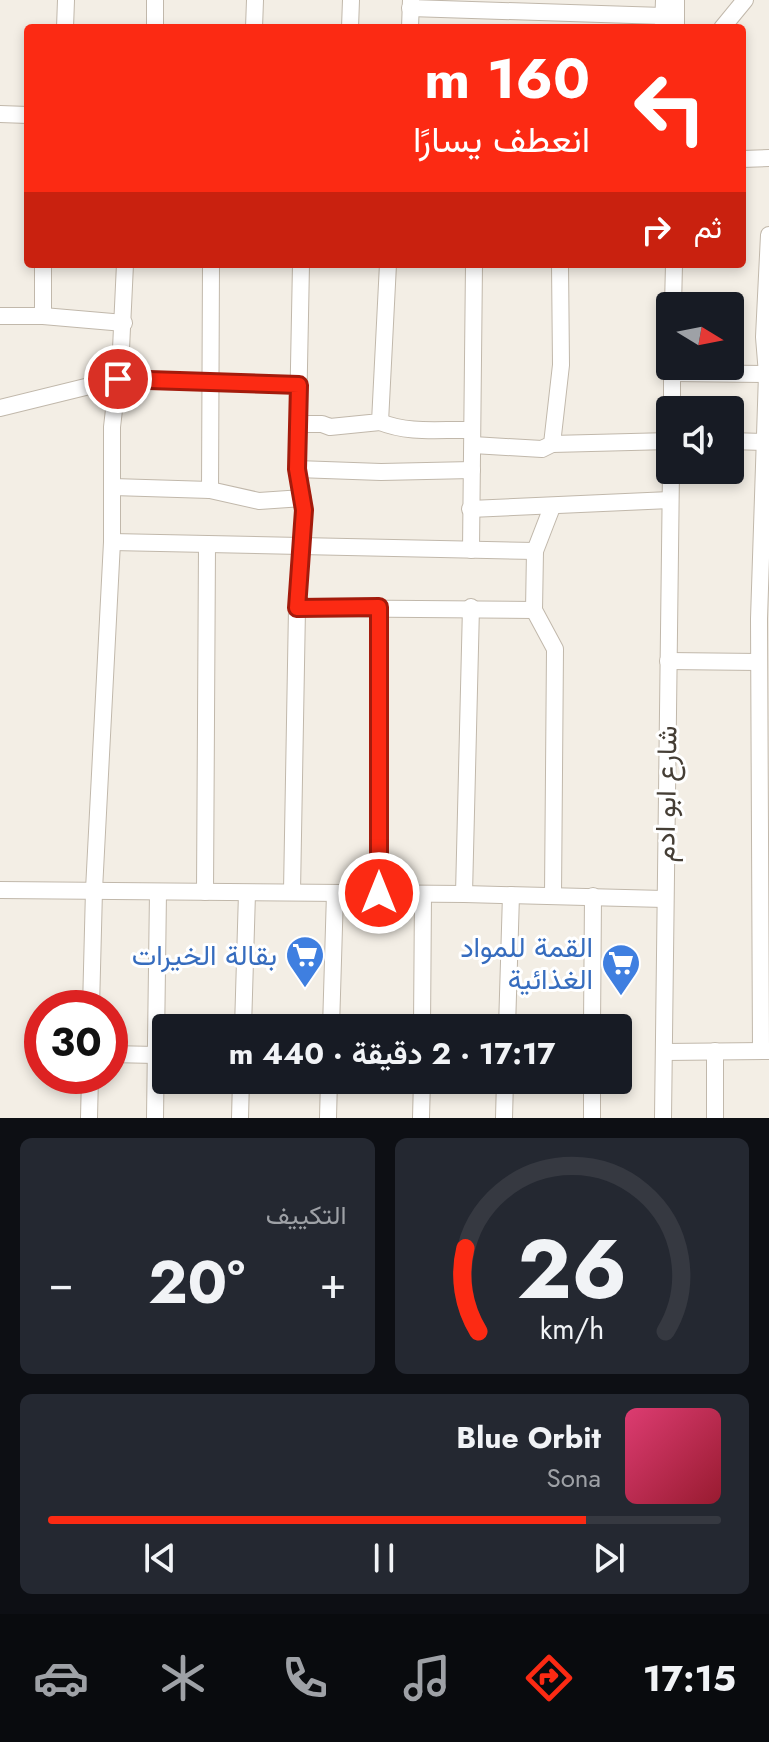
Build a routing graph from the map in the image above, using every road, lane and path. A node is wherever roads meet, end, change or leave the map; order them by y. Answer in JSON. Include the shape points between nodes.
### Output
{"nodes":[{"id":1,"x":66,"y":0,"type":"edge"},
{"id":2,"x":155,"y":0,"type":"edge"},
{"id":3,"x":255,"y":0,"type":"edge"},
{"id":4,"x":351,"y":0,"type":"edge"},
{"id":5,"x":676,"y":0,"type":"edge"},
{"id":6,"x":745,"y":0,"type":"edge"},
{"id":7,"x":410,"y":4,"type":"edge"},
{"id":8,"x":565,"y":6,"type":"edge"},
{"id":9,"x":663,"y":15,"type":"edge"},
{"id":10,"x":65,"y":24,"type":"edge"},
{"id":11,"x":155,"y":24,"type":"edge"},
{"id":12,"x":254,"y":24,"type":"edge"},
{"id":13,"x":350,"y":24,"type":"edge"},
{"id":14,"x":676,"y":24,"type":"edge"},
{"id":15,"x":725,"y":24,"type":"edge"},
{"id":16,"x":0,"y":114,"type":"edge"},
{"id":17,"x":24,"y":115,"type":"edge"},
{"id":18,"x":769,"y":158,"type":"edge"},
{"id":19,"x":746,"y":159,"type":"edge"},
{"id":20,"x":769,"y":235,"type":"edge"},
{"id":21,"x":43,"y":268,"type":"edge"},
{"id":22,"x":125,"y":268,"type":"edge"},
{"id":23,"x":211,"y":268,"type":"edge"},
{"id":24,"x":301,"y":268,"type":"edge"},
{"id":25,"x":388,"y":268,"type":"edge"},
{"id":26,"x":474,"y":268,"type":"edge"},
{"id":27,"x":560,"y":268,"type":"edge"},
{"id":28,"x":674,"y":268,"type":"edge"},
{"id":29,"x":673,"y":292,"type":"edge"},
{"id":30,"x":0,"y":316,"type":"edge"},
{"id":31,"x":43,"y":316,"type":"junction"},
{"id":32,"x":124,"y":323,"type":"junction"},
{"id":33,"x":767,"y":337,"type":"edge"},
{"id":34,"x":744,"y":373,"type":"edge"},
{"id":35,"x":768,"y":374,"type":"edge"},
{"id":36,"x":118,"y":379,"type":"junction"},
{"id":37,"x":211,"y":382,"type":"junction"},
{"id":38,"x":299,"y":385,"type":"junction"},
{"id":39,"x":0,"y":408,"type":"edge"},
{"id":40,"x":380,"y":422,"type":"junction"},
{"id":41,"x":298,"y":424,"type":"junction"},
{"id":42,"x":473,"y":438,"type":"junction"},
{"id":43,"x":656,"y":441,"type":"edge"},
{"id":44,"x":744,"y":441,"type":"edge"},
{"id":45,"x":765,"y":442,"type":"junction"},
{"id":46,"x":552,"y":444,"type":"junction"},
{"id":47,"x":297,"y":469,"type":"junction"},
{"id":48,"x":472,"y":470,"type":"junction"},
{"id":49,"x":671,"y":484,"type":"edge"},
{"id":50,"x":113,"y":487,"type":"junction"},
{"id":51,"x":210,"y":490,"type":"junction"},
{"id":52,"x":303,"y":498,"type":"junction"},
{"id":53,"x":670,"y":500,"type":"junction"},
{"id":54,"x":552,"y":507,"type":"junction"},
{"id":55,"x":470,"y":509,"type":"junction"},
{"id":56,"x":112,"y":542,"type":"junction"},
{"id":57,"x":207,"y":545,"type":"junction"},
{"id":58,"x":303,"y":547,"type":"junction"},
{"id":59,"x":471,"y":550,"type":"junction"},
{"id":60,"x":535,"y":551,"type":"junction"},
{"id":61,"x":379,"y":607,"type":"junction"},
{"id":62,"x":471,"y":607,"type":"junction"},
{"id":63,"x":297,"y":608,"type":"junction"},
{"id":64,"x":534,"y":610,"type":"junction"},
{"id":65,"x":764,"y":619,"type":"edge"},
{"id":66,"x":668,"y":661,"type":"junction"},
{"id":67,"x":759,"y":662,"type":"junction"},
{"id":68,"x":764,"y":684,"type":"edge"},
{"id":69,"x":764,"y":758,"type":"edge"},
{"id":70,"x":0,"y":890,"type":"edge"},
{"id":71,"x":94,"y":890,"type":"junction"},
{"id":72,"x":158,"y":892,"type":"junction"},
{"id":73,"x":205,"y":892,"type":"junction"},
{"id":74,"x":292,"y":892,"type":"junction"},
{"id":75,"x":247,"y":893,"type":"junction"},
{"id":76,"x":335,"y":893,"type":"junction"},
{"id":77,"x":379,"y":893,"type":"junction"},
{"id":78,"x":423,"y":894,"type":"junction"},
{"id":79,"x":464,"y":894,"type":"junction"},
{"id":80,"x":511,"y":895,"type":"junction"},
{"id":81,"x":553,"y":896,"type":"junction"},
{"id":82,"x":593,"y":896,"type":"junction"},
{"id":83,"x":664,"y":899,"type":"junction"},
{"id":84,"x":91,"y":990,"type":"edge"},
{"id":85,"x":157,"y":1014,"type":"edge"},
{"id":86,"x":243,"y":1014,"type":"edge"},
{"id":87,"x":331,"y":1014,"type":"edge"},
{"id":88,"x":422,"y":1014,"type":"edge"},
{"id":89,"x":507,"y":1014,"type":"edge"},
{"id":90,"x":592,"y":1014,"type":"edge"},
{"id":91,"x":715,"y":1051,"type":"junction"},
{"id":92,"x":765,"y":1051,"type":"edge"},
{"id":93,"x":664,"y":1052,"type":"junction"},
{"id":94,"x":128,"y":1054,"type":"edge"},
{"id":95,"x":152,"y":1055,"type":"edge"},
{"id":96,"x":90,"y":1094,"type":"edge"},
{"id":97,"x":155,"y":1094,"type":"edge"},
{"id":98,"x":241,"y":1094,"type":"edge"},
{"id":99,"x":329,"y":1094,"type":"edge"},
{"id":100,"x":422,"y":1094,"type":"edge"},
{"id":101,"x":505,"y":1094,"type":"edge"},
{"id":102,"x":592,"y":1094,"type":"edge"},
{"id":103,"x":89,"y":1118,"type":"edge"},
{"id":104,"x":155,"y":1118,"type":"edge"},
{"id":105,"x":240,"y":1118,"type":"edge"},
{"id":106,"x":328,"y":1118,"type":"edge"},
{"id":107,"x":421,"y":1118,"type":"edge"},
{"id":108,"x":504,"y":1118,"type":"edge"},
{"id":109,"x":592,"y":1118,"type":"edge"},
{"id":110,"x":663,"y":1118,"type":"edge"},
{"id":111,"x":715,"y":1118,"type":"edge"}],
"edges":[{"from":1,"to":10,"type":"street"},
{"from":2,"to":11,"type":"street"},
{"from":3,"to":12,"type":"street"},
{"from":4,"to":13,"type":"street"},
{"from":5,"to":14,"type":"street"},
{"from":6,"to":15,"type":"street"},
{"from":7,"to":8,"type":"street"},
{"from":8,"to":9,"type":"street"},
{"from":16,"to":17,"type":"street"},
{"from":18,"to":19,"type":"street"},
{"from":20,"to":33,"type":"street"},
{"from":21,"to":31,"type":"street"},
{"from":22,"to":32,"type":"street"},
{"from":23,"to":37,"type":"street"},
{"from":24,"to":38,"type":"street"},
{"from":25,"to":40,"type":"street"},
{"from":26,"to":42,"type":"street"},
{"from":27,"to":46,"type":"street","via":[[561,365]]},
{"from":28,"to":29,"type":"street"},
{"from":30,"to":31,"type":"street"},
{"from":31,"to":32,"type":"street"},
{"from":32,"to":36,"type":"street"},
{"from":33,"to":35,"type":"street"},
{"from":34,"to":35,"type":"street"},
{"from":35,"to":45,"type":"street"},
{"from":36,"to":37,"type":"street"},
{"from":36,"to":39,"type":"street"},
{"from":36,"to":50,"type":"street"},
{"from":37,"to":38,"type":"street"},
{"from":37,"to":51,"type":"street"},
{"from":38,"to":41,"type":"street"},
{"from":40,"to":41,"type":"street"},
{"from":40,"to":42,"type":"street","via":[[396,429]]},
{"from":41,"to":47,"type":"street"},
{"from":42,"to":46,"type":"street","via":[[542,449]]},
{"from":42,"to":48,"type":"street"},
{"from":43,"to":46,"type":"street"},
{"from":44,"to":45,"type":"street"},
{"from":45,"to":65,"type":"street"},
{"from":47,"to":48,"type":"street"},
{"from":47,"to":52,"type":"street"},
{"from":48,"to":55,"type":"street"},
{"from":49,"to":53,"type":"street","name":"شارع ابو ادم"},
{"from":50,"to":51,"type":"street"},
{"from":50,"to":56,"type":"street"},
{"from":51,"to":52,"type":"street","via":[[259,501]]},
{"from":52,"to":58,"type":"street"},
{"from":53,"to":54,"type":"street"},
{"from":53,"to":66,"type":"street","name":"شارع ابو ادم"},
{"from":54,"to":55,"type":"street"},
{"from":54,"to":60,"type":"street"},
{"from":55,"to":59,"type":"street"},
{"from":56,"to":57,"type":"street"},
{"from":56,"to":71,"type":"street"},
{"from":57,"to":58,"type":"street"},
{"from":57,"to":73,"type":"street"},
{"from":58,"to":59,"type":"street"},
{"from":58,"to":63,"type":"street"},
{"from":59,"to":60,"type":"street"},
{"from":60,"to":64,"type":"street"},
{"from":61,"to":62,"type":"street"},
{"from":61,"to":63,"type":"street"},
{"from":61,"to":77,"type":"street"},
{"from":62,"to":64,"type":"street"},
{"from":62,"to":79,"type":"street"},
{"from":63,"to":74,"type":"street"},
{"from":64,"to":81,"type":"street","via":[[555,649]]},
{"from":65,"to":67,"type":"street"},
{"from":66,"to":67,"type":"street"},
{"from":66,"to":83,"type":"street","name":"شارع ابو ادم"},
{"from":67,"to":68,"type":"street"},
{"from":68,"to":69,"type":"street"},
{"from":69,"to":92,"type":"street"},
{"from":70,"to":71,"type":"street"},
{"from":71,"to":72,"type":"street"},
{"from":71,"to":84,"type":"street"},
{"from":72,"to":73,"type":"street"},
{"from":72,"to":85,"type":"street"},
{"from":73,"to":75,"type":"street"},
{"from":74,"to":75,"type":"street"},
{"from":74,"to":76,"type":"street"},
{"from":75,"to":86,"type":"street"},
{"from":76,"to":77,"type":"street"},
{"from":76,"to":87,"type":"street"},
{"from":77,"to":78,"type":"street"},
{"from":78,"to":79,"type":"street"},
{"from":78,"to":88,"type":"street"},
{"from":79,"to":80,"type":"street"},
{"from":80,"to":81,"type":"street"},
{"from":80,"to":89,"type":"street"},
{"from":81,"to":82,"type":"street"},
{"from":82,"to":83,"type":"street"},
{"from":82,"to":90,"type":"street"},
{"from":83,"to":93,"type":"street","name":"شارع ابو ادم"},
{"from":91,"to":92,"type":"street"},
{"from":91,"to":93,"type":"street"},
{"from":91,"to":111,"type":"street"},
{"from":93,"to":110,"type":"street","name":"شارع ابو ادم"},
{"from":94,"to":95,"type":"street"},
{"from":96,"to":103,"type":"street"},
{"from":97,"to":104,"type":"street"},
{"from":98,"to":105,"type":"street"},
{"from":99,"to":106,"type":"street"},
{"from":100,"to":107,"type":"street"},
{"from":101,"to":108,"type":"street"},
{"from":102,"to":109,"type":"street"}]}
